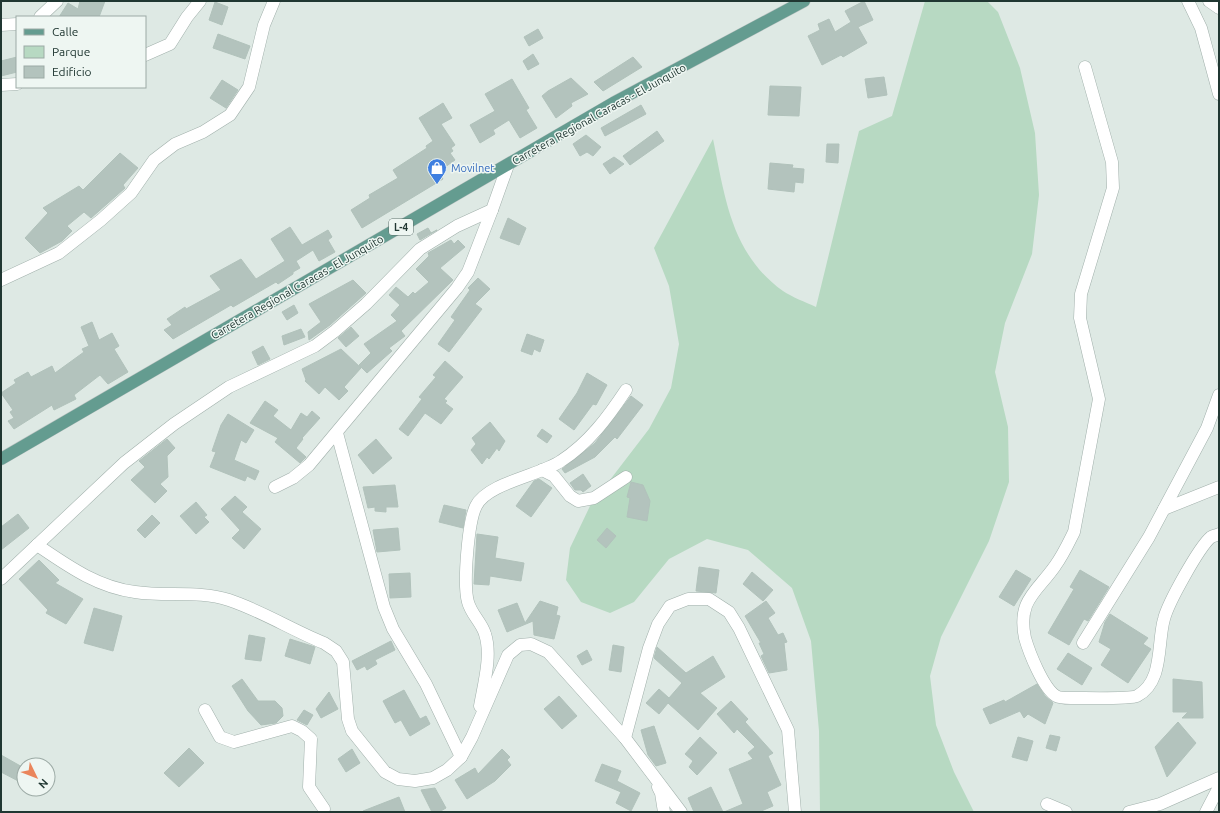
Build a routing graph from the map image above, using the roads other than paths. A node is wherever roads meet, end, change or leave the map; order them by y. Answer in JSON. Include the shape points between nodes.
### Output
{"nodes":[{"id":1,"x":57,"y":1,"type":"edge"},
{"id":2,"x":200,"y":1,"type":"edge"},
{"id":3,"x":274,"y":1,"type":"edge"},
{"id":4,"x":804,"y":1,"type":"edge"},
{"id":5,"x":1188,"y":1,"type":"edge"},
{"id":6,"x":1209,"y":1,"type":"edge"},
{"id":7,"x":1219,"y":8,"type":"edge"},
{"id":8,"x":41,"y":16,"type":"edge"},
{"id":9,"x":16,"y":24,"type":"edge"},
{"id":10,"x":1,"y":25,"type":"edge"},
{"id":11,"x":146,"y":55,"type":"edge"},
{"id":12,"x":1085,"y":67,"type":"dead end"},
{"id":13,"x":16,"y":84,"type":"edge"},
{"id":14,"x":1,"y":85,"type":"edge"},
{"id":15,"x":1219,"y":94,"type":"edge"},
{"id":16,"x":508,"y":165,"type":"junction"},
{"id":17,"x":492,"y":210,"type":"junction"},
{"id":18,"x":1,"y":280,"type":"edge"},
{"id":19,"x":626,"y":390,"type":"dead end"},
{"id":20,"x":1219,"y":395,"type":"edge"},
{"id":21,"x":337,"y":433,"type":"junction"},
{"id":22,"x":1,"y":459,"type":"edge"},
{"id":23,"x":542,"y":470,"type":"junction"},
{"id":24,"x":626,"y":477,"type":"dead end"},
{"id":25,"x":275,"y":487,"type":"dead end"},
{"id":26,"x":1219,"y":487,"type":"edge"},
{"id":27,"x":1164,"y":509,"type":"junction"},
{"id":28,"x":1219,"y":534,"type":"edge"},
{"id":29,"x":37,"y":545,"type":"junction"},
{"id":30,"x":1,"y":579,"type":"edge"},
{"id":31,"x":1083,"y":643,"type":"dead end"},
{"id":32,"x":205,"y":710,"type":"dead end"},
{"id":33,"x":478,"y":721,"type":"junction"},
{"id":34,"x":625,"y":738,"type":"junction"},
{"id":35,"x":461,"y":757,"type":"junction"},
{"id":36,"x":648,"y":768,"type":"junction"},
{"id":37,"x":1219,"y":778,"type":"edge"},
{"id":38,"x":1219,"y":787,"type":"edge"},
{"id":39,"x":1047,"y":804,"type":"dead end"},
{"id":40,"x":324,"y":808,"type":"dead end"},
{"id":41,"x":664,"y":812,"type":"edge"},
{"id":42,"x":681,"y":812,"type":"edge"},
{"id":43,"x":795,"y":812,"type":"edge"},
{"id":44,"x":1066,"y":812,"type":"edge"},
{"id":45,"x":1129,"y":812,"type":"edge"},
{"id":46,"x":1206,"y":812,"type":"edge"}],
"edges":[{"from":1,"to":8,"type":"street"},
{"from":2,"to":11,"type":"street","via":[[170,44]]},
{"from":3,"to":18,"type":"street","via":[[264,25],[249,87],[230,115],[203,132],[175,144],[154,160],[131,193],[59,253]]},
{"from":4,"to":16,"type":"main road","name":"Carretera Regional Caracas - El Junquito","number":"L-4","via":[[615,102]]},
{"from":5,"to":15,"type":"street","via":[[1201,28]]},
{"from":6,"to":7,"type":"street"},
{"from":9,"to":10,"type":"street"},
{"from":12,"to":28,"type":"street","via":[[1112,162],[1113,188],[1081,294],[1080,318],[1099,400],[1074,532],[1054,568],[1031,594],[1025,605],[1025,638],[1041,678],[1048,688],[1056,696],[1068,698],[1136,696],[1148,688],[1154,677],[1164,618],[1171,602],[1201,549],[1211,537]]},
{"from":13,"to":14,"type":"street"},
{"from":16,"to":17,"type":"street"},
{"from":16,"to":22,"type":"main road","name":"Carretera Regional Caracas - El Junquito","number":"L-4"},
{"from":17,"to":21,"type":"street","via":[[468,272],[457,288]]},
{"from":17,"to":29,"type":"street","via":[[457,226],[420,249],[366,304],[315,346],[229,387],[174,424],[124,463]]},
{"from":19,"to":23,"type":"street","via":[[602,425],[591,436],[561,462]]},
{"from":20,"to":27,"type":"street","via":[[1207,428]]},
{"from":21,"to":25,"type":"street","via":[[309,466]]},
{"from":21,"to":35,"type":"street","via":[[384,607],[393,629],[426,684]]},
{"from":23,"to":24,"type":"street","via":[[554,476],[570,496],[578,501],[594,498]]},
{"from":23,"to":33,"type":"street","via":[[508,483],[485,496],[476,505],[470,531],[466,583],[468,603],[485,633],[489,657]]},
{"from":26,"to":27,"type":"street"},
{"from":27,"to":31,"type":"street"},
{"from":29,"to":30,"type":"street"},
{"from":29,"to":35,"type":"street","via":[[78,573],[100,583],[135,592],[196,594],[228,600],[324,643],[336,651],[343,662],[348,718],[352,731],[385,772],[398,779],[415,781],[433,778]]},
{"from":32,"to":40,"type":"street","via":[[220,737],[234,742],[292,726],[302,731],[311,739],[309,787]]},
{"from":33,"to":34,"type":"street","via":[[508,655],[520,645],[531,644],[548,652]]},
{"from":33,"to":35,"type":"street"},
{"from":34,"to":36,"type":"street"},
{"from":34,"to":43,"type":"street","via":[[658,624],[670,606],[688,599],[709,599],[729,612],[739,628],[788,730]]},
{"from":36,"to":41,"type":"street","via":[[661,793]]},
{"from":36,"to":42,"type":"street"},
{"from":37,"to":45,"type":"street","via":[[1160,804]]},
{"from":38,"to":46,"type":"street"},
{"from":39,"to":44,"type":"street"}]}
